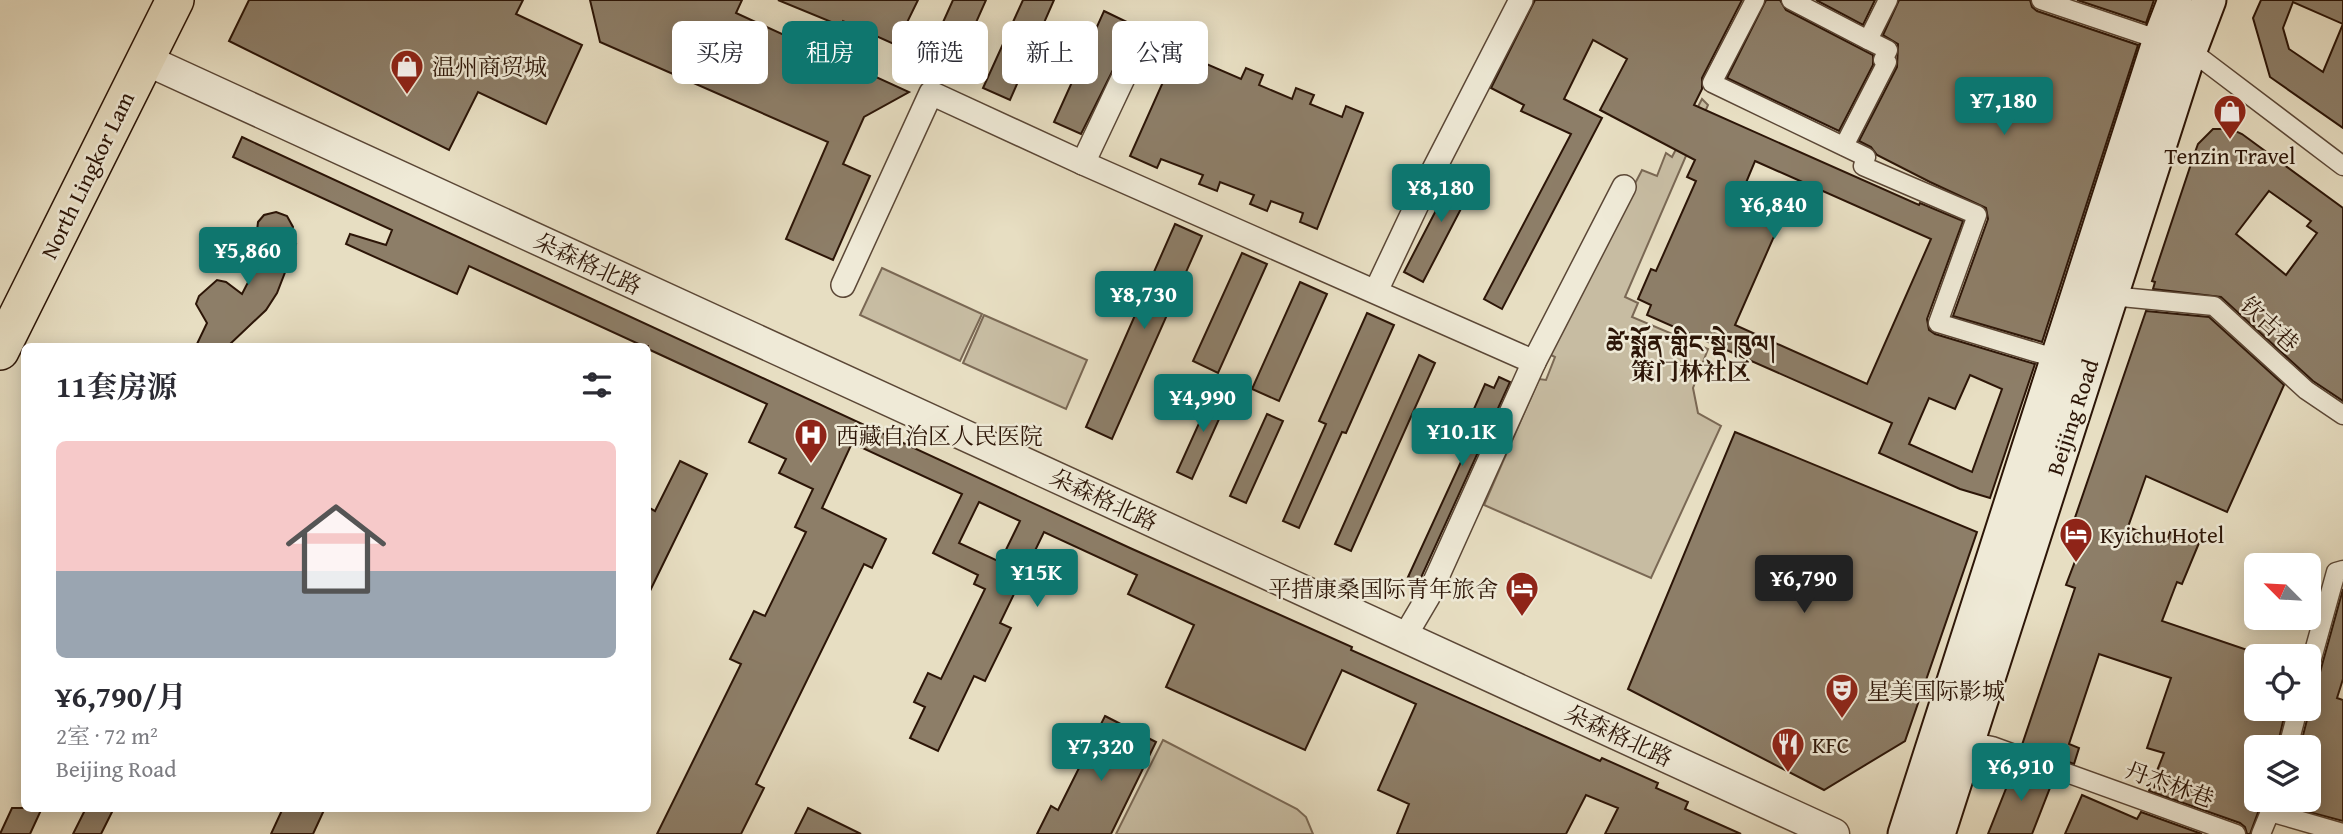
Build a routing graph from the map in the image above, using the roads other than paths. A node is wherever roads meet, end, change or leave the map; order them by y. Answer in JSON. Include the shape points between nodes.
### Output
{"nodes":[{"id":1,"x":175,"y":0,"type":"edge"},
{"id":2,"x":1521,"y":0,"type":"edge"},
{"id":3,"x":1755,"y":0,"type":"edge"},
{"id":4,"x":1791,"y":0,"type":"edge"},
{"id":5,"x":1888,"y":0,"type":"edge"},
{"id":6,"x":2041,"y":0,"type":"edge"},
{"id":7,"x":2175,"y":0,"type":"edge"},
{"id":8,"x":2209,"y":0,"type":"edge"},
{"id":9,"x":1868,"y":40,"type":"junction"},
{"id":10,"x":2175,"y":44,"type":"junction"},
{"id":11,"x":144,"y":59,"type":"junction"},
{"id":12,"x":1120,"y":84,"type":"edge"},
{"id":13,"x":1844,"y":146,"type":"junction"},
{"id":14,"x":1083,"y":163,"type":"junction"},
{"id":15,"x":2343,"y":166,"type":"edge"},
{"id":16,"x":1624,"y":187,"type":"dead end"},
{"id":17,"x":843,"y":285,"type":"dead end"},
{"id":18,"x":1376,"y":291,"type":"junction"},
{"id":19,"x":2111,"y":296,"type":"junction"},
{"id":20,"x":0,"y":351,"type":"edge"},
{"id":21,"x":2058,"y":359,"type":"junction"},
{"id":22,"x":1534,"y":362,"type":"junction"},
{"id":23,"x":2343,"y":415,"type":"edge"},
{"id":24,"x":2343,"y":570,"type":"edge"},
{"id":25,"x":1405,"y":636,"type":"junction"},
{"id":26,"x":2316,"y":644,"type":"edge"},
{"id":27,"x":1968,"y":741,"type":"junction"},
{"id":28,"x":2269,"y":812,"type":"edge"},
{"id":29,"x":2288,"y":812,"type":"edge"},
{"id":30,"x":2343,"y":833,"type":"edge"},
{"id":31,"x":1833,"y":834,"type":"edge"},
{"id":32,"x":1905,"y":834,"type":"edge"},
{"id":33,"x":1938,"y":834,"type":"edge"},
{"id":34,"x":2236,"y":834,"type":"edge"},
{"id":35,"x":2260,"y":834,"type":"edge"}],
"edges":[{"from":1,"to":11,"type":"main road","name":"North Lingkor Lam"},
{"from":2,"to":18,"type":"street"},
{"from":3,"to":13,"type":"street","via":[[1713,83]]},
{"from":4,"to":9,"type":"street"},
{"from":5,"to":9,"type":"street"},
{"from":6,"to":10,"type":"street"},
{"from":7,"to":10,"type":"main road","name":"Beijing Road"},
{"from":8,"to":10,"type":"main road","name":"Beijing Road"},
{"from":9,"to":13,"type":"street","via":[[1888,50],[1886,62]]},
{"from":10,"to":15,"type":"street"},
{"from":10,"to":19,"type":"main road","name":"Beijing Road"},
{"from":10,"to":21,"type":"main road","name":"Beijing Road"},
{"from":11,"to":20,"type":"main road","name":"North Lingkor Lam"},
{"from":11,"to":25,"type":"street","name":"朵森格北路"},
{"from":12,"to":14,"type":"street"},
{"from":13,"to":21,"type":"street","via":[[1866,157],[1863,166],[1977,215],[1938,323]]},
{"from":14,"to":17,"type":"street","via":[[932,93]]},
{"from":14,"to":18,"type":"street"},
{"from":16,"to":22,"type":"street"},
{"from":18,"to":22,"type":"street"},
{"from":19,"to":23,"type":"street","name":"钦古巷","via":[[2214,306],[2306,390]]},
{"from":19,"to":27,"type":"main road","name":"Beijing Road"},
{"from":21,"to":32,"type":"main road","name":"Beijing Road"},
{"from":22,"to":25,"type":"street","via":[[1428,597]]},
{"from":24,"to":26,"type":"street","via":[[2336,572]]},
{"from":25,"to":31,"type":"street","name":"朵森格北路"},
{"from":27,"to":33,"type":"main road","name":"Beijing Road"},
{"from":27,"to":34,"type":"street","name":"丹杰林巷"},
{"from":28,"to":35,"type":"street"},
{"from":29,"to":30,"type":"street"}]}
